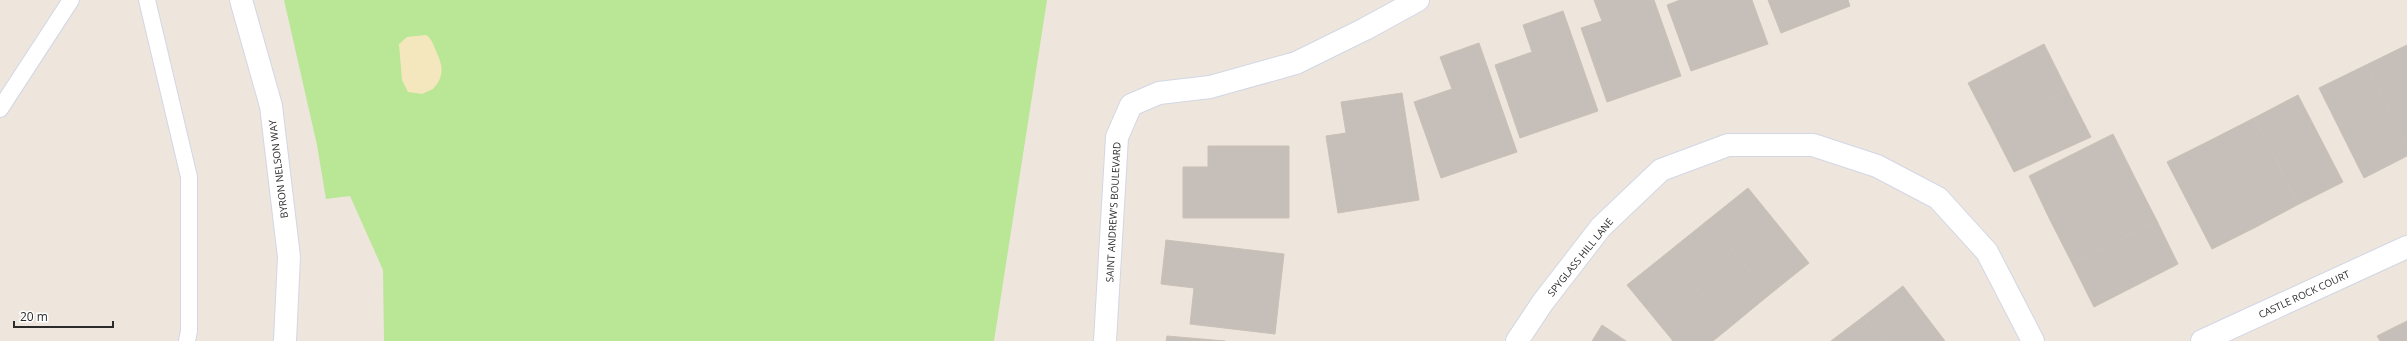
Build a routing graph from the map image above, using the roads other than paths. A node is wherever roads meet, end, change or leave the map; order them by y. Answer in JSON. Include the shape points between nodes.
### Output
{"nodes":[{"id":1,"x":71,"y":0,"type":"edge"},
{"id":2,"x":147,"y":0,"type":"edge"},
{"id":3,"x":241,"y":0,"type":"edge"},
{"id":4,"x":1418,"y":0,"type":"edge"},
{"id":5,"x":0,"y":109,"type":"edge"},
{"id":6,"x":2407,"y":246,"type":"edge"},
{"id":7,"x":187,"y":341,"type":"edge"},
{"id":8,"x":285,"y":341,"type":"edge"},
{"id":9,"x":1105,"y":341,"type":"edge"},
{"id":10,"x":1517,"y":341,"type":"edge"},
{"id":11,"x":2033,"y":341,"type":"edge"},
{"id":12,"x":2202,"y":341,"type":"edge"}],
"edges":[{"from":1,"to":5,"type":"lane"},
{"from":2,"to":7,"type":"lane","via":[[189,177]]},
{"from":3,"to":8,"type":"street","name":"BYRON NELSON WAY","via":[[271,106],[289,257]]},
{"from":4,"to":9,"type":"street","name":"SAINT ANDREW'S BOULEVARD","via":[[1296,63],[1210,87],[1159,93],[1131,105],[1117,137]]},
{"from":6,"to":12,"type":"street","name":"CASTLE ROCK COURT"},
{"from":10,"to":11,"type":"street","name":"SPYGLASS HILL LANE","via":[[1543,302],[1601,227],[1661,170],[1728,145],[1813,146],[1877,166],[1938,198],[1987,252]]}]}
